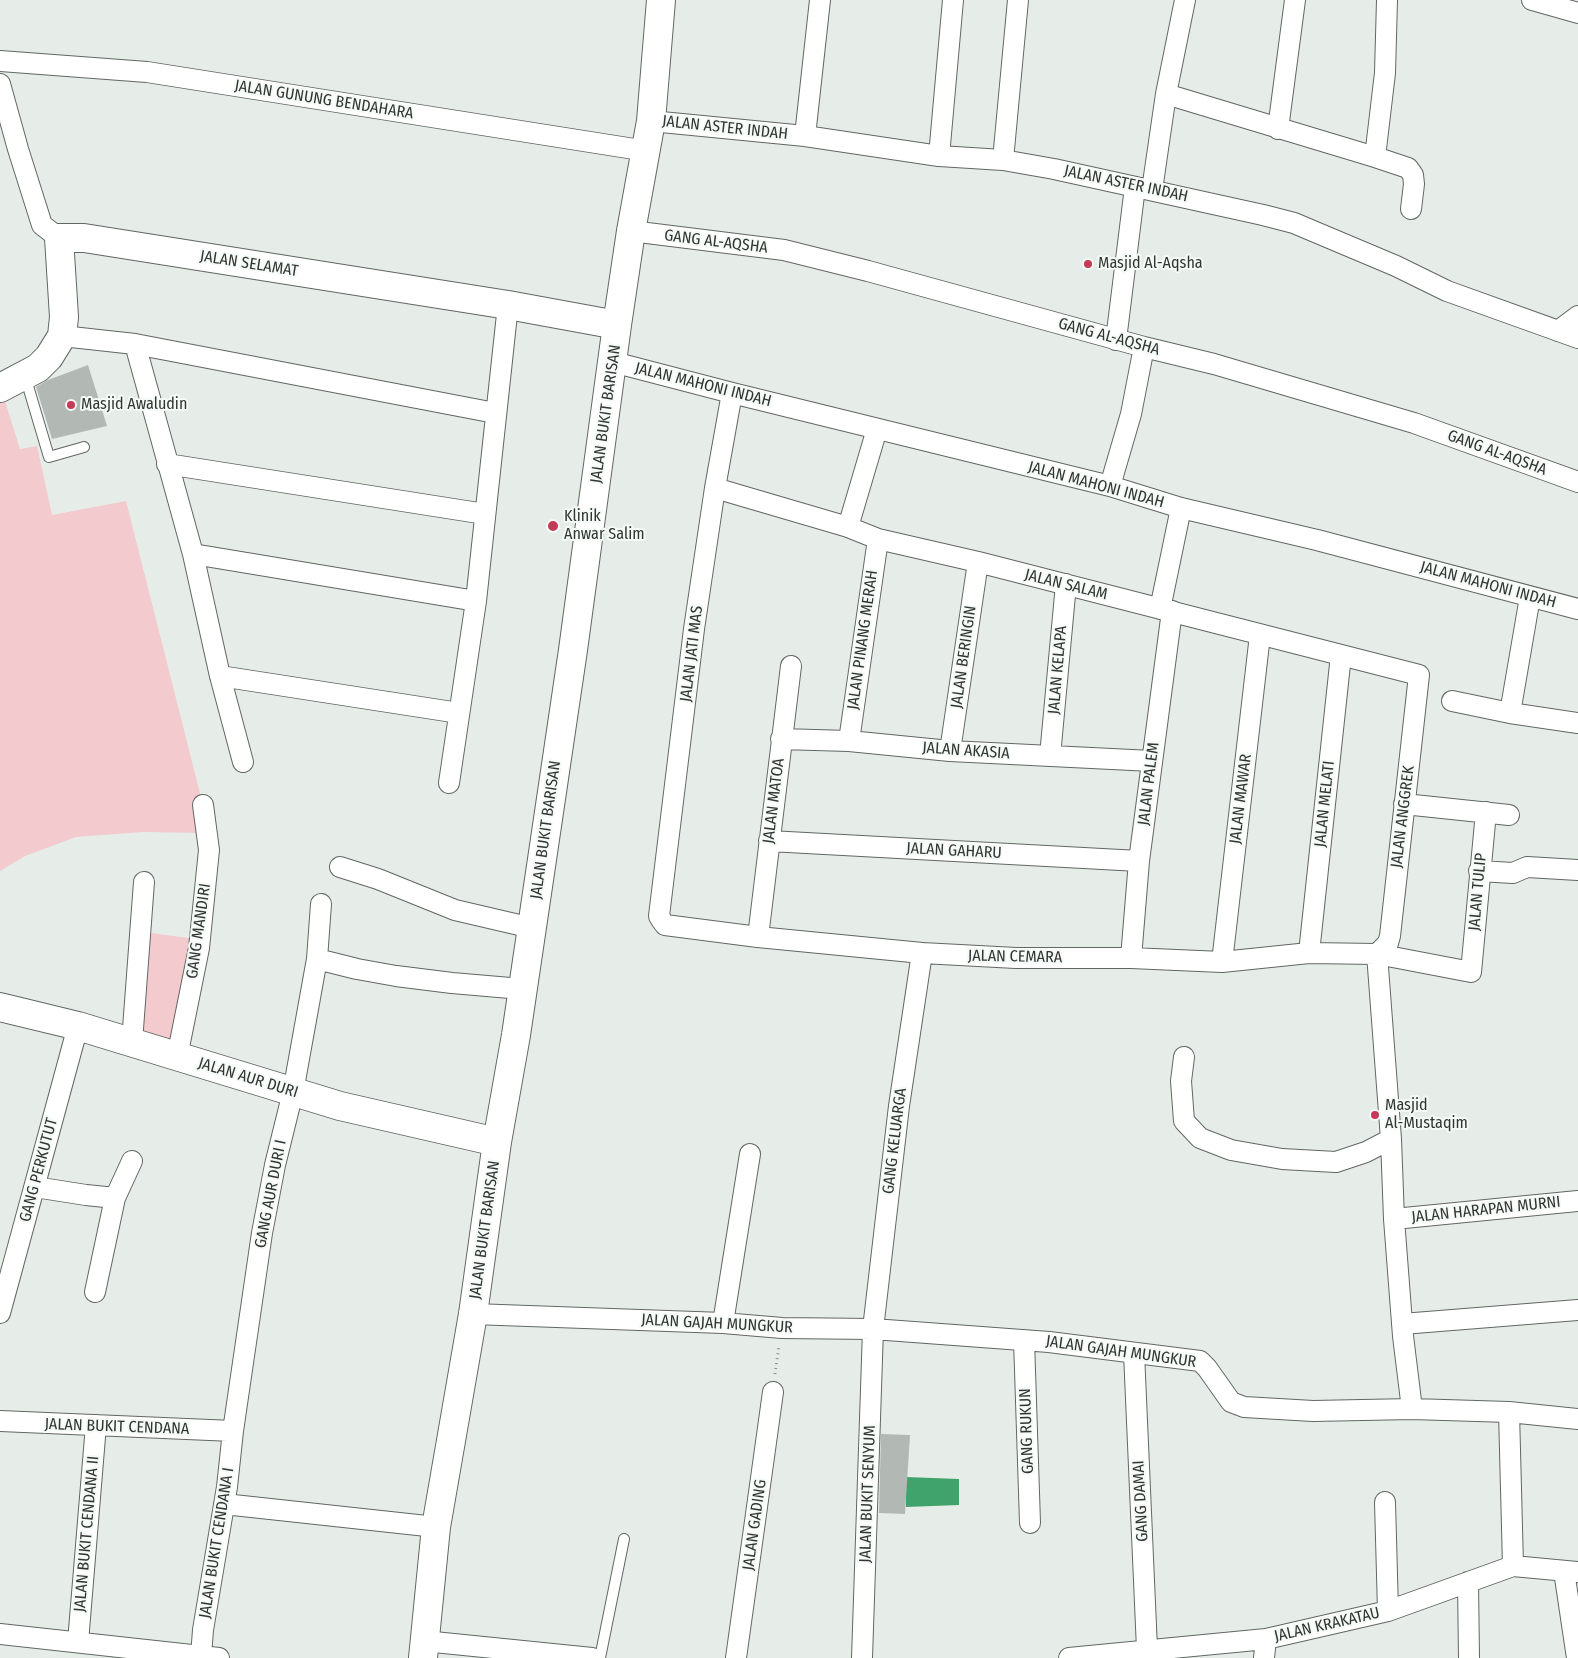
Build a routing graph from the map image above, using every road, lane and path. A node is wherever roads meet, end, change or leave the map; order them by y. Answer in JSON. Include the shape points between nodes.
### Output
{"nodes":[{"id":1,"x":662,"y":0,"type":"edge"},
{"id":2,"x":820,"y":0,"type":"edge"},
{"id":3,"x":953,"y":0,"type":"edge"},
{"id":4,"x":1018,"y":0,"type":"edge"},
{"id":5,"x":1185,"y":0,"type":"edge"},
{"id":6,"x":1296,"y":0,"type":"edge"},
{"id":7,"x":1387,"y":0,"type":"edge"},
{"id":8,"x":1532,"y":0,"type":"edge"},
{"id":9,"x":1578,"y":13,"type":"edge"},
{"id":10,"x":0,"y":61,"type":"edge"},
{"id":11,"x":0,"y":84,"type":"edge"},
{"id":12,"x":1166,"y":94,"type":"junction"},
{"id":13,"x":651,"y":121,"type":"junction"},
{"id":14,"x":1278,"y":129,"type":"junction"},
{"id":15,"x":805,"y":136,"type":"junction"},
{"id":16,"x":647,"y":151,"type":"junction"},
{"id":17,"x":939,"y":156,"type":"junction"},
{"id":18,"x":1375,"y":157,"type":"junction"},
{"id":19,"x":1003,"y":160,"type":"junction"},
{"id":20,"x":1144,"y":189,"type":"junction"},
{"id":21,"x":1411,"y":210,"type":"dead end"},
{"id":22,"x":631,"y":231,"type":"junction"},
{"id":23,"x":59,"y":238,"type":"junction"},
{"id":24,"x":508,"y":305,"type":"junction"},
{"id":25,"x":1578,"y":316,"type":"edge"},
{"id":26,"x":617,"y":325,"type":"junction"},
{"id":27,"x":1558,"y":331,"type":"junction"},
{"id":28,"x":62,"y":336,"type":"junction"},
{"id":29,"x":1578,"y":338,"type":"edge"},
{"id":30,"x":1116,"y":340,"type":"junction"},
{"id":31,"x":135,"y":344,"type":"junction"},
{"id":32,"x":1144,"y":348,"type":"junction"},
{"id":33,"x":613,"y":362,"type":"junction"},
{"id":34,"x":24,"y":376,"type":"junction"},
{"id":35,"x":0,"y":388,"type":"edge"},
{"id":36,"x":732,"y":393,"type":"junction"},
{"id":37,"x":495,"y":413,"type":"junction"},
{"id":38,"x":877,"y":429,"type":"junction"},
{"id":39,"x":84,"y":447,"type":"dead end"},
{"id":40,"x":168,"y":464,"type":"junction"},
{"id":41,"x":1578,"y":482,"type":"edge"},
{"id":42,"x":1110,"y":486,"type":"junction"},
{"id":43,"x":715,"y":488,"type":"junction"},
{"id":44,"x":1181,"y":508,"type":"junction"},
{"id":45,"x":485,"y":514,"type":"junction"},
{"id":46,"x":848,"y":528,"type":"junction"},
{"id":47,"x":878,"y":539,"type":"junction"},
{"id":48,"x":193,"y":554,"type":"junction"},
{"id":49,"x":978,"y":562,"type":"junction"},
{"id":50,"x":1066,"y":584,"type":"junction"},
{"id":51,"x":1530,"y":597,"type":"junction"},
{"id":52,"x":476,"y":601,"type":"junction"},
{"id":53,"x":1578,"y":609,"type":"edge"},
{"id":54,"x":1166,"y":610,"type":"junction"},
{"id":55,"x":1260,"y":635,"type":"junction"},
{"id":56,"x":1341,"y":655,"type":"junction"},
{"id":57,"x":791,"y":666,"type":"dead end"},
{"id":58,"x":1419,"y":675,"type":"joint"},
{"id":59,"x":220,"y":676,"type":"junction"},
{"id":60,"x":1452,"y":700,"type":"dead end"},
{"id":61,"x":459,"y":713,"type":"junction"},
{"id":62,"x":1510,"y":713,"type":"junction"},
{"id":63,"x":1578,"y":723,"type":"edge"},
{"id":64,"x":781,"y":739,"type":"junction"},
{"id":65,"x":849,"y":741,"type":"junction"},
{"id":66,"x":950,"y":751,"type":"junction"},
{"id":67,"x":1050,"y":756,"type":"junction"},
{"id":68,"x":1152,"y":761,"type":"junction"},
{"id":69,"x":244,"y":762,"type":"dead end"},
{"id":70,"x":449,"y":783,"type":"dead end"},
{"id":71,"x":1404,"y":804,"type":"junction"},
{"id":72,"x":203,"y":805,"type":"dead end"},
{"id":73,"x":1486,"y":812,"type":"junction"},
{"id":74,"x":1509,"y":815,"type":"dead end"},
{"id":75,"x":769,"y":841,"type":"junction"},
{"id":76,"x":1139,"y":861,"type":"junction"},
{"id":77,"x":340,"y":866,"type":"dead end"},
{"id":78,"x":1578,"y":870,"type":"edge"},
{"id":79,"x":1479,"y":871,"type":"junction"},
{"id":80,"x":144,"y":882,"type":"dead end"},
{"id":81,"x":321,"y":904,"type":"dead end"},
{"id":82,"x":659,"y":916,"type":"joint"},
{"id":83,"x":532,"y":928,"type":"junction"},
{"id":84,"x":758,"y":936,"type":"junction"},
{"id":85,"x":922,"y":953,"type":"junction"},
{"id":86,"x":1309,"y":953,"type":"junction"},
{"id":87,"x":1377,"y":954,"type":"junction"},
{"id":88,"x":1130,"y":958,"type":"junction"},
{"id":89,"x":317,"y":959,"type":"junction"},
{"id":90,"x":1222,"y":962,"type":"junction"},
{"id":91,"x":1471,"y":972,"type":"joint"},
{"id":92,"x":522,"y":989,"type":"junction"},
{"id":93,"x":0,"y":1007,"type":"edge"},
{"id":94,"x":78,"y":1026,"type":"junction"},
{"id":95,"x":132,"y":1042,"type":"junction"},
{"id":96,"x":1184,"y":1057,"type":"dead end"},
{"id":97,"x":178,"y":1058,"type":"junction"},
{"id":98,"x":293,"y":1092,"type":"junction"},
{"id":99,"x":1391,"y":1139,"type":"junction"},
{"id":100,"x":497,"y":1142,"type":"junction"},
{"id":101,"x":750,"y":1154,"type":"dead end"},
{"id":102,"x":132,"y":1161,"type":"dead end"},
{"id":103,"x":34,"y":1187,"type":"junction"},
{"id":104,"x":115,"y":1198,"type":"junction"},
{"id":105,"x":1578,"y":1201,"type":"edge"},
{"id":106,"x":1394,"y":1220,"type":"junction"},
{"id":107,"x":95,"y":1292,"type":"dead end"},
{"id":108,"x":1578,"y":1310,"type":"edge"},
{"id":109,"x":0,"y":1313,"type":"edge"},
{"id":110,"x":473,"y":1314,"type":"junction"},
{"id":111,"x":723,"y":1323,"type":"junction"},
{"id":112,"x":1402,"y":1324,"type":"junction"},
{"id":113,"x":782,"y":1328,"type":"junction"},
{"id":114,"x":873,"y":1329,"type":"junction"},
{"id":115,"x":1024,"y":1340,"type":"junction"},
{"id":116,"x":1134,"y":1353,"type":"junction"},
{"id":117,"x":773,"y":1392,"type":"joint"},
{"id":118,"x":1412,"y":1409,"type":"junction"},
{"id":119,"x":1509,"y":1412,"type":"junction"},
{"id":120,"x":1578,"y":1419,"type":"edge"},
{"id":121,"x":0,"y":1421,"type":"edge"},
{"id":122,"x":96,"y":1425,"type":"junction"},
{"id":123,"x":233,"y":1431,"type":"junction"},
{"id":124,"x":1385,"y":1502,"type":"dead end"},
{"id":125,"x":224,"y":1504,"type":"junction"},
{"id":126,"x":1030,"y":1522,"type":"dead end"},
{"id":127,"x":436,"y":1527,"type":"junction"},
{"id":128,"x":624,"y":1539,"type":"dead end"},
{"id":129,"x":1513,"y":1566,"type":"junction"},
{"id":130,"x":1571,"y":1572,"type":"edge"},
{"id":131,"x":1468,"y":1582,"type":"junction"},
{"id":132,"x":1574,"y":1610,"type":"edge"},
{"id":133,"x":1388,"y":1611,"type":"junction"},
{"id":134,"x":0,"y":1634,"type":"edge"},
{"id":135,"x":78,"y":1642,"type":"junction"},
{"id":136,"x":1265,"y":1648,"type":"edge"},
{"id":137,"x":423,"y":1649,"type":"edge"},
{"id":138,"x":1148,"y":1649,"type":"junction"},
{"id":139,"x":140,"y":1654,"type":"edge"},
{"id":140,"x":210,"y":1657,"type":"edge"},
{"id":141,"x":592,"y":1658,"type":"edge"},
{"id":142,"x":600,"y":1658,"type":"edge"},
{"id":143,"x":736,"y":1658,"type":"edge"},
{"id":144,"x":862,"y":1658,"type":"edge"},
{"id":145,"x":1069,"y":1658,"type":"edge"},
{"id":146,"x":1469,"y":1658,"type":"edge"},
{"id":147,"x":1577,"y":1658,"type":"edge"}],
"edges":[{"from":1,"to":13,"type":"main road","name":"JALAN BUKIT BARISAN"},
{"from":2,"to":15,"type":"street"},
{"from":3,"to":17,"type":"street"},
{"from":4,"to":19,"type":"street"},
{"from":5,"to":12,"type":"street"},
{"from":6,"to":14,"type":"street"},
{"from":7,"to":18,"type":"street","via":[[1385,72]]},
{"from":8,"to":9,"type":"street"},
{"from":10,"to":16,"type":"street","name":"JALAN GUNUNG BENDAHARA","via":[[147,72]]},
{"from":11,"to":23,"type":"street","via":[[42,225]]},
{"from":12,"to":14,"type":"street"},
{"from":12,"to":20,"type":"street"},
{"from":13,"to":15,"type":"street","name":"JALAN ASTER INDAH"},
{"from":13,"to":16,"type":"main road","name":"JALAN BUKIT BARISAN"},
{"from":14,"to":18,"type":"street"},
{"from":15,"to":17,"type":"street","name":"JALAN ASTER INDAH"},
{"from":16,"to":22,"type":"main road","name":"JALAN BUKIT BARISAN"},
{"from":17,"to":19,"type":"street","name":"JALAN ASTER INDAH"},
{"from":18,"to":21,"type":"street","via":[[1408,168],[1414,184]]},
{"from":19,"to":20,"type":"street","name":"JALAN ASTER INDAH"},
{"from":20,"to":27,"type":"street","name":"JALAN ASTER INDAH","via":[[1294,223],[1447,291]]},
{"from":20,"to":30,"type":"street"},
{"from":22,"to":26,"type":"main road","name":"JALAN BUKIT BARISAN"},
{"from":22,"to":30,"type":"street","name":"GANG AL-AQSHA","via":[[784,250]]},
{"from":23,"to":24,"type":"main road","name":"JALAN SELAMAT","via":[[84,238]]},
{"from":23,"to":28,"type":"main road","via":[[64,317]]},
{"from":24,"to":26,"type":"main road","name":"JALAN SELAMAT"},
{"from":24,"to":37,"type":"street"},
{"from":25,"to":27,"type":"street"},
{"from":26,"to":33,"type":"main road","name":"JALAN BUKIT BARISAN"},
{"from":27,"to":29,"type":"street","name":"JALAN ASTER INDAH"},
{"from":28,"to":31,"type":"street"},
{"from":28,"to":34,"type":"main road","via":[[49,357]]},
{"from":30,"to":32,"type":"street","name":"GANG AL-AQSHA"},
{"from":31,"to":37,"type":"street"},
{"from":31,"to":40,"type":"street"},
{"from":32,"to":41,"type":"street","name":"GANG AL-AQSHA","via":[[1214,364],[1414,423]]},
{"from":32,"to":42,"type":"street","via":[[1131,414]]},
{"from":33,"to":36,"type":"street","name":"JALAN MAHONI INDAH"},
{"from":33,"to":83,"type":"main road","name":"JALAN BUKIT BARISAN"},
{"from":34,"to":35,"type":"main road"},
{"from":34,"to":39,"type":"lane","via":[[49,457]]},
{"from":36,"to":38,"type":"street","name":"JALAN MAHONI INDAH"},
{"from":36,"to":43,"type":"street","name":"JALAN JATI MAS"},
{"from":37,"to":45,"type":"street"},
{"from":38,"to":42,"type":"street","name":"JALAN MAHONI INDAH"},
{"from":38,"to":46,"type":"street"},
{"from":40,"to":45,"type":"street"},
{"from":40,"to":48,"type":"street"},
{"from":42,"to":44,"type":"street","name":"JALAN MAHONI INDAH"},
{"from":43,"to":46,"type":"street","name":"JALAN SALAM"},
{"from":43,"to":82,"type":"street","name":"JALAN JATI MAS","via":[[694,629]]},
{"from":44,"to":51,"type":"street","name":"JALAN MAHONI INDAH","via":[[1317,540]]},
{"from":44,"to":54,"type":"street","name":"JALAN PALEM"},
{"from":45,"to":52,"type":"street"},
{"from":46,"to":47,"type":"street","name":"JALAN SALAM"},
{"from":47,"to":49,"type":"street","name":"JALAN SALAM"},
{"from":47,"to":65,"type":"street","name":"JALAN PINANG MERAH"},
{"from":48,"to":52,"type":"street"},
{"from":48,"to":59,"type":"street"},
{"from":49,"to":50,"type":"street","name":"JALAN SALAM"},
{"from":49,"to":66,"type":"street","name":"JALAN BERINGIN"},
{"from":50,"to":54,"type":"street","name":"JALAN SALAM"},
{"from":50,"to":67,"type":"street","name":"JALAN KELAPA"},
{"from":51,"to":53,"type":"street","name":"JALAN MAHONI INDAH"},
{"from":51,"to":62,"type":"street"},
{"from":52,"to":61,"type":"street"},
{"from":54,"to":55,"type":"street","name":"JALAN SALAM"},
{"from":54,"to":68,"type":"street","name":"JALAN PALEM"},
{"from":55,"to":56,"type":"street","name":"JALAN SALAM"},
{"from":55,"to":90,"type":"street","name":"JALAN MAWAR"},
{"from":56,"to":58,"type":"street","name":"JALAN SALAM"},
{"from":56,"to":86,"type":"street","name":"JALAN MELATI"},
{"from":57,"to":64,"type":"street","name":"JALAN MATOA"},
{"from":58,"to":71,"type":"street","name":"JALAN ANGGREK"},
{"from":59,"to":61,"type":"street"},
{"from":59,"to":69,"type":"street"},
{"from":60,"to":62,"type":"street"},
{"from":61,"to":70,"type":"street"},
{"from":62,"to":63,"type":"street"},
{"from":64,"to":65,"type":"street","name":"JALAN AKASIA"},
{"from":64,"to":75,"type":"street","name":"JALAN MATOA"},
{"from":65,"to":66,"type":"street","name":"JALAN AKASIA"},
{"from":66,"to":67,"type":"street","name":"JALAN AKASIA"},
{"from":67,"to":68,"type":"street","name":"JALAN AKASIA"},
{"from":68,"to":76,"type":"street","name":"JALAN PALEM"},
{"from":71,"to":73,"type":"street"},
{"from":71,"to":87,"type":"street","name":"JALAN ANGGREK","via":[[1390,936]]},
{"from":72,"to":97,"type":"street","name":"GANG MANDIRI","via":[[209,850],[198,948]]},
{"from":73,"to":74,"type":"street"},
{"from":73,"to":79,"type":"street","name":"JALAN TULIP"},
{"from":75,"to":76,"type":"street","name":"JALAN GAHARU"},
{"from":75,"to":84,"type":"street","name":"JALAN MATOA"},
{"from":76,"to":88,"type":"street","name":"JALAN PALEM"},
{"from":77,"to":83,"type":"street","via":[[455,910]]},
{"from":78,"to":79,"type":"street","via":[[1527,867],[1512,873]]},
{"from":79,"to":91,"type":"street","name":"JALAN TULIP"},
{"from":80,"to":95,"type":"street"},
{"from":81,"to":89,"type":"street","name":"GANG AUR DURI I"},
{"from":82,"to":84,"type":"street","name":"JALAN CEMARA","via":[[666,924]]},
{"from":83,"to":92,"type":"main road","name":"JALAN BUKIT BARISAN"},
{"from":84,"to":85,"type":"street","name":"JALAN CEMARA"},
{"from":85,"to":88,"type":"street","name":"JALAN CEMARA","via":[[1016,958]]},
{"from":85,"to":114,"type":"street","name":"GANG KELUARGA","via":[[899,1106]]},
{"from":86,"to":87,"type":"street","name":"JALAN CEMARA"},
{"from":86,"to":90,"type":"street","name":"JALAN CEMARA"},
{"from":87,"to":91,"type":"street","name":"JALAN CEMARA"},
{"from":87,"to":99,"type":"street"},
{"from":88,"to":90,"type":"street","name":"JALAN CEMARA"},
{"from":89,"to":92,"type":"street","via":[[396,976]]},
{"from":89,"to":98,"type":"street","name":"GANG AUR DURI I"},
{"from":92,"to":100,"type":"main road","name":"JALAN BUKIT BARISAN"},
{"from":93,"to":94,"type":"main road","name":"JALAN AUR DURI"},
{"from":94,"to":95,"type":"main road","name":"JALAN AUR DURI"},
{"from":94,"to":103,"type":"street","name":"GANG PERKUTUT"},
{"from":95,"to":97,"type":"main road","name":"JALAN AUR DURI"},
{"from":96,"to":99,"type":"street","via":[[1181,1081],[1184,1121],[1200,1138],[1231,1150],[1282,1159],[1336,1162]]},
{"from":97,"to":98,"type":"main road","name":"JALAN AUR DURI"},
{"from":98,"to":100,"type":"main road","name":"JALAN AUR DURI"},
{"from":98,"to":123,"type":"street","name":"GANG AUR DURI I","via":[[262,1233]]},
{"from":99,"to":106,"type":"street"},
{"from":100,"to":110,"type":"main road","name":"JALAN BUKIT BARISAN"},
{"from":101,"to":111,"type":"street"},
{"from":102,"to":104,"type":"street"},
{"from":103,"to":104,"type":"street"},
{"from":103,"to":109,"type":"street","name":"GANG PERKUTUT"},
{"from":104,"to":107,"type":"street"},
{"from":105,"to":106,"type":"street","name":"JALAN HARAPAN MURNI"},
{"from":106,"to":112,"type":"street"},
{"from":108,"to":112,"type":"street"},
{"from":110,"to":111,"type":"street","name":"JALAN GAJAH MUNGKUR"},
{"from":110,"to":127,"type":"main road","name":"JALAN BUKIT BARISAN"},
{"from":111,"to":113,"type":"street","name":"JALAN GAJAH MUNGKUR"},
{"from":112,"to":118,"type":"street"},
{"from":113,"to":114,"type":"street","name":"JALAN GAJAH MUNGKUR"},
{"from":113,"to":117,"type":"path"},
{"from":114,"to":115,"type":"street","name":"JALAN GAJAH MUNGKUR"},
{"from":114,"to":144,"type":"street","name":"JALAN BUKIT SENYUM"},
{"from":115,"to":116,"type":"street","name":"JALAN GAJAH MUNGKUR"},
{"from":115,"to":126,"type":"street","name":"GANG RUKUN"},
{"from":116,"to":118,"type":"street","name":"JALAN GAJAH MUNGKUR","via":[[1200,1361],[1231,1402],[1244,1407],[1313,1411]]},
{"from":116,"to":138,"type":"street","name":"GANG DAMAI"},
{"from":117,"to":143,"type":"street","name":"JALAN GADING"},
{"from":118,"to":119,"type":"street","name":"JALAN GAJAH MUNGKUR"},
{"from":119,"to":120,"type":"street","name":"JALAN GAJAH MUNGKUR"},
{"from":119,"to":129,"type":"street"},
{"from":121,"to":122,"type":"street","name":"JALAN BUKIT CENDANA"},
{"from":122,"to":123,"type":"street","name":"JALAN BUKIT CENDANA"},
{"from":122,"to":135,"type":"street","name":"JALAN BUKIT CENDANA II"},
{"from":123,"to":125,"type":"street","name":"JALAN BUKIT CENDANA I"},
{"from":124,"to":133,"type":"street"},
{"from":125,"to":127,"type":"street"},
{"from":125,"to":140,"type":"street","name":"JALAN BUKIT CENDANA I","via":[[203,1630]]},
{"from":127,"to":137,"type":"main road","name":"JALAN BUKIT BARISAN"},
{"from":128,"to":142,"type":"lane"},
{"from":129,"to":130,"type":"street","name":"JALAN KRAKATAU"},
{"from":129,"to":131,"type":"street","name":"JALAN KRAKATAU"},
{"from":130,"to":132,"type":"street"},
{"from":131,"to":133,"type":"street","name":"JALAN KRAKATAU"},
{"from":131,"to":146,"type":"street"},
{"from":132,"to":147,"type":"street"},
{"from":133,"to":136,"type":"street","name":"JALAN KRAKATAU"},
{"from":134,"to":135,"type":"street"},
{"from":135,"to":139,"type":"street"},
{"from":136,"to":138,"type":"street","name":"JALAN KRAKATAU"},
{"from":137,"to":141,"type":"street"},
{"from":138,"to":145,"type":"street","name":"JALAN KRAKATAU"},
{"from":139,"to":140,"type":"street"}]}
